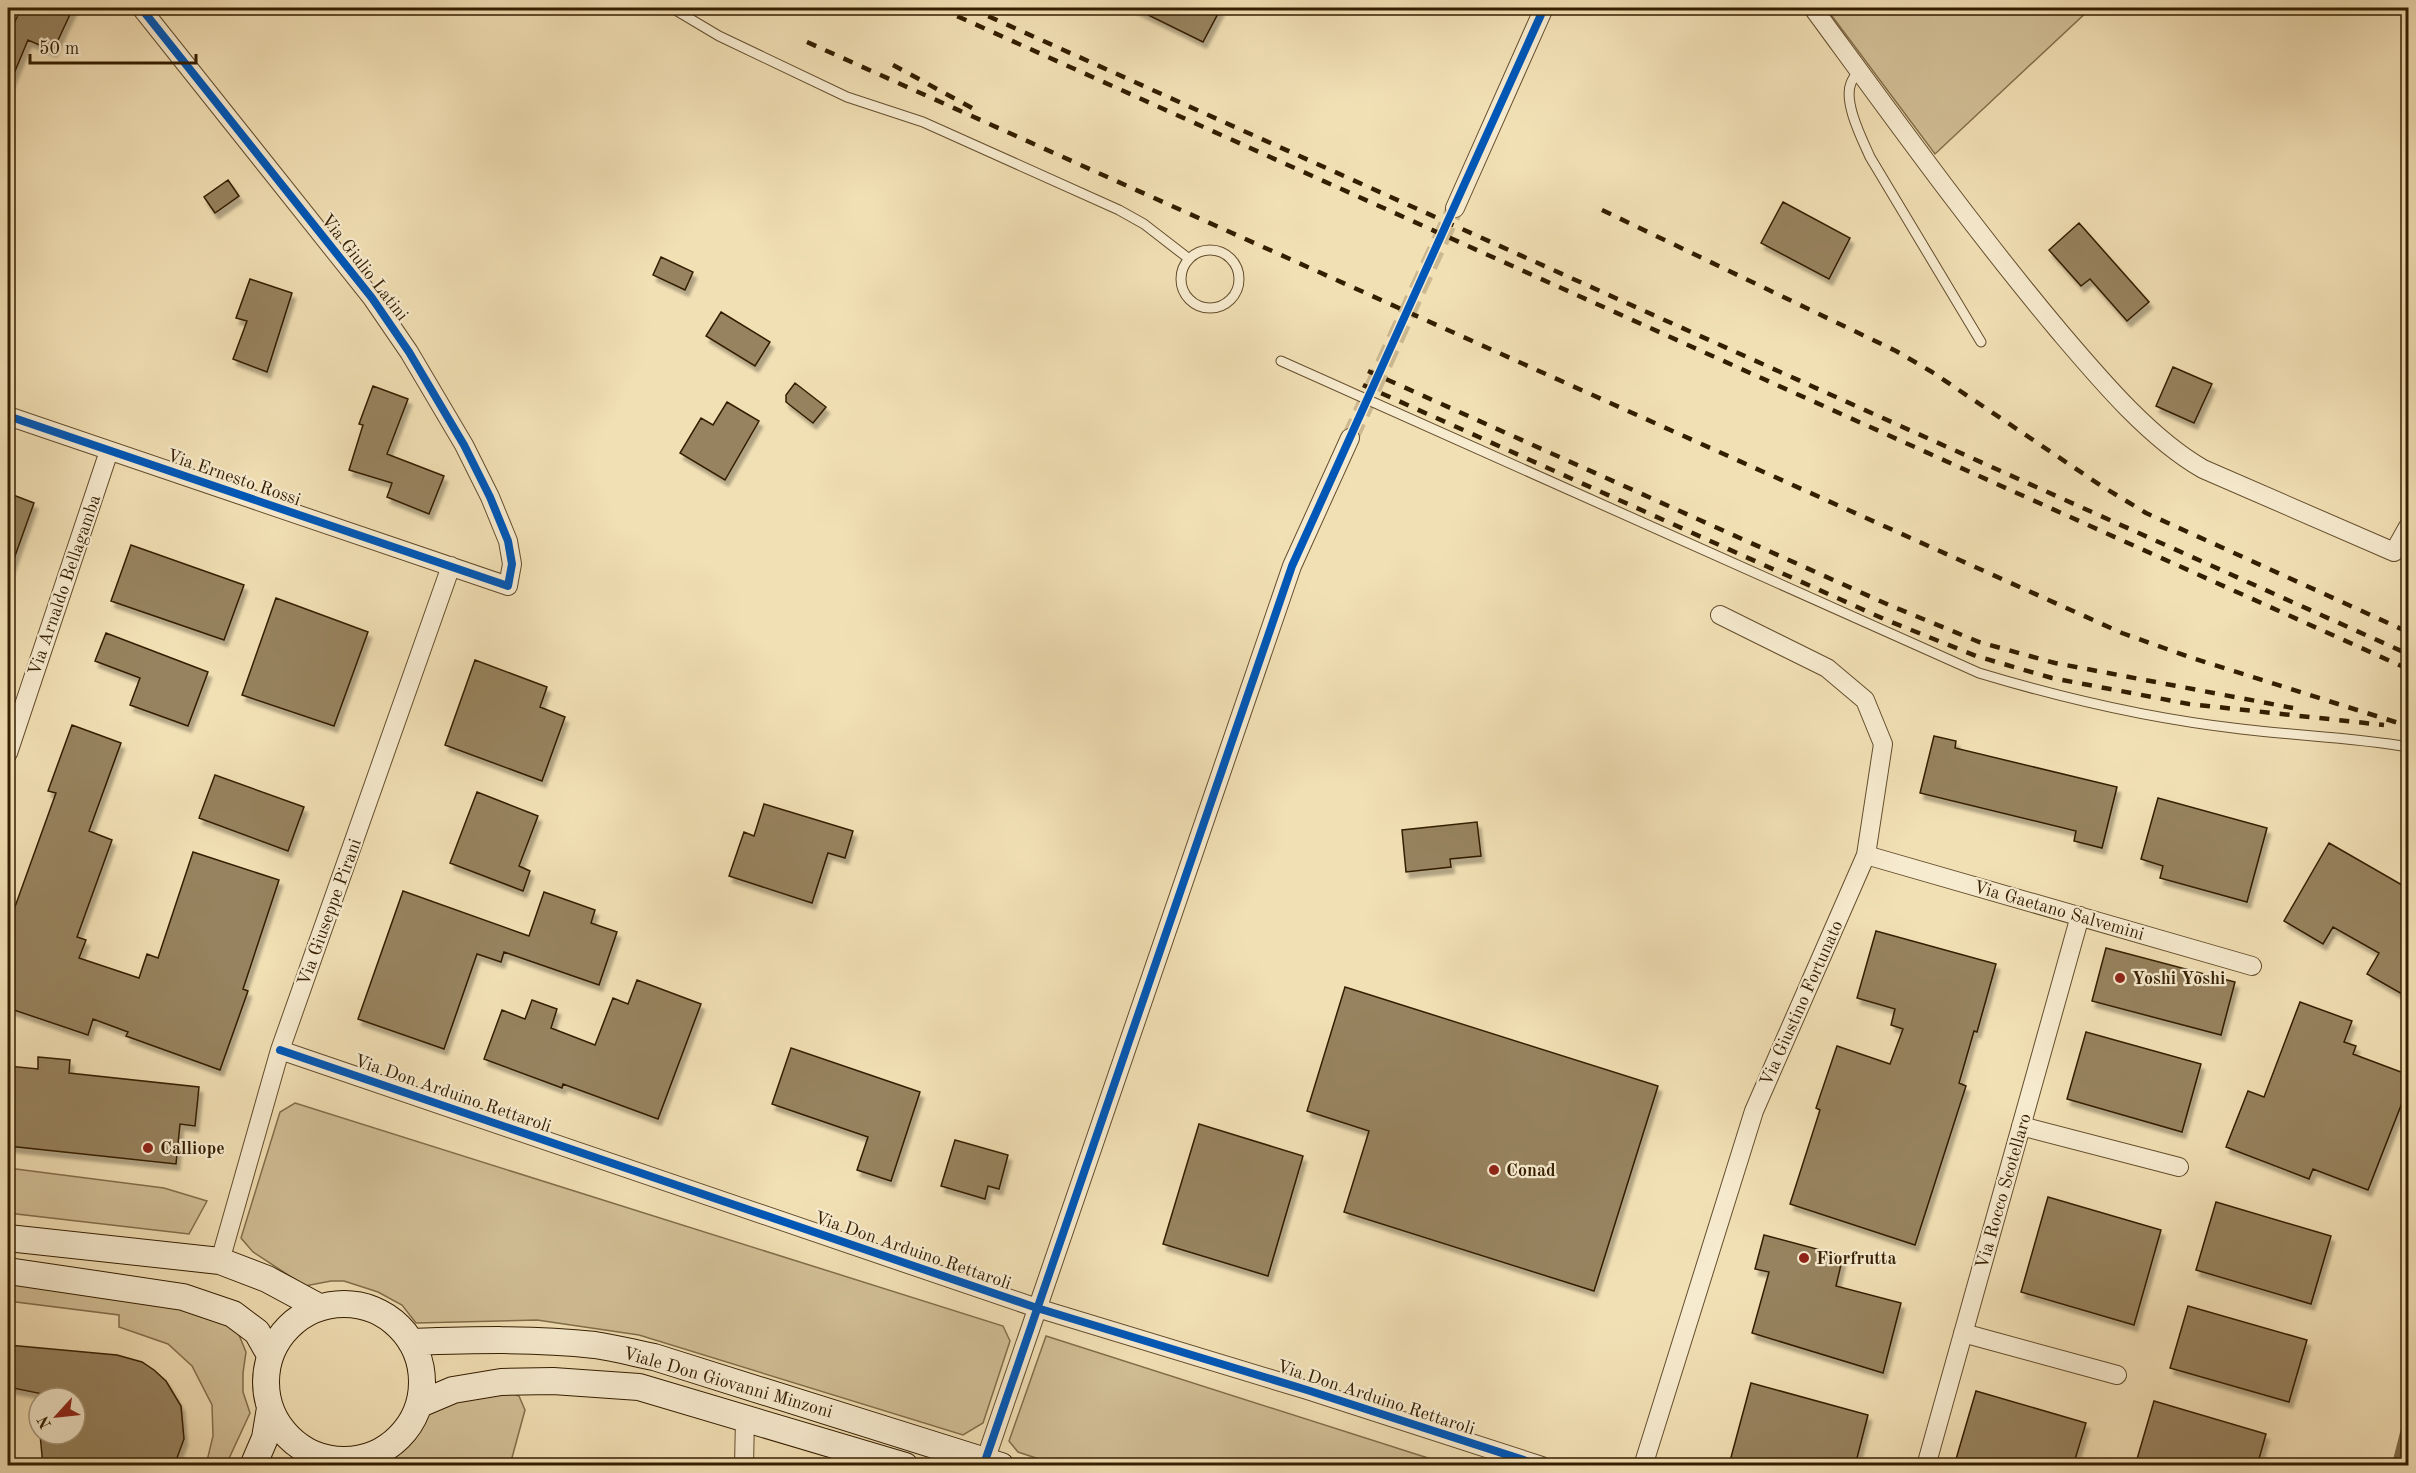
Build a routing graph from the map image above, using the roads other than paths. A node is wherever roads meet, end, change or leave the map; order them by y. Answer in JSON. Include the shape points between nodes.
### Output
{"nodes":[{"id":1,"x":141,"y":8,"type":"edge"},
{"id":2,"x":672,"y":8,"type":"edge"},
{"id":3,"x":1544,"y":8,"type":"edge"},
{"id":4,"x":1813,"y":8,"type":"edge"},
{"id":5,"x":1859,"y":70,"type":"junction"},
{"id":6,"x":1455,"y":208,"type":"tunnel mouth"},
{"id":7,"x":1188,"y":258,"type":"junction"},
{"id":8,"x":1982,"y":342,"type":"dead end"},
{"id":9,"x":1281,"y":361,"type":"dead end"},
{"id":10,"x":8,"y":416,"type":"edge"},
{"id":11,"x":1350,"y":438,"type":"tunnel mouth"},
{"id":12,"x":109,"y":451,"type":"junction"},
{"id":13,"x":2409,"y":527,"type":"edge"},
{"id":14,"x":451,"y":566,"type":"junction"},
{"id":15,"x":1720,"y":615,"type":"dead end"},
{"id":16,"x":2409,"y":747,"type":"edge"},
{"id":17,"x":8,"y":753,"type":"edge"},
{"id":18,"x":1866,"y":855,"type":"junction"},
{"id":19,"x":2080,"y":916,"type":"junction"},
{"id":20,"x":2252,"y":966,"type":"dead end"},
{"id":21,"x":280,"y":1050,"type":"junction"},
{"id":22,"x":2021,"y":1126,"type":"junction"},
{"id":23,"x":2179,"y":1167,"type":"dead end"},
{"id":24,"x":8,"y":1238,"type":"edge"},
{"id":25,"x":220,"y":1261,"type":"junction"},
{"id":26,"x":8,"y":1271,"type":"edge"},
{"id":27,"x":319,"y":1307,"type":"junction"},
{"id":28,"x":1037,"y":1308,"type":"junction"},
{"id":29,"x":1963,"y":1333,"type":"junction"},
{"id":30,"x":411,"y":1342,"type":"junction"},
{"id":31,"x":270,"y":1355,"type":"junction"},
{"id":32,"x":2117,"y":1375,"type":"dead end"},
{"id":33,"x":420,"y":1404,"type":"junction"},
{"id":34,"x":270,"y":1408,"type":"junction"},
{"id":35,"x":745,"y":1418,"type":"junction"},
{"id":36,"x":306,"y":1460,"type":"edge"},
{"id":37,"x":993,"y":1463,"type":"edge"},
{"id":38,"x":253,"y":1466,"type":"edge"},
{"id":39,"x":744,"y":1466,"type":"edge"},
{"id":40,"x":905,"y":1466,"type":"edge"},
{"id":41,"x":1542,"y":1466,"type":"edge"},
{"id":42,"x":1643,"y":1466,"type":"edge"},
{"id":43,"x":1926,"y":1466,"type":"edge"}],
"edges":[{"from":1,"to":14,"type":"street","name":"Via Giulio Latini","via":[[372,298],[464,445],[508,540],[512,564],[508,586]]},
{"from":2,"to":7,"type":"lane","via":[[719,36],[847,97],[922,122],[1119,210]]},
{"from":3,"to":6,"type":"street"},
{"from":4,"to":5,"type":"street"},
{"from":5,"to":8,"type":"lane","via":[[1850,84],[1849,98],[1860,135]]},
{"from":5,"to":13,"type":"street","via":[[2031,298],[2117,396],[2180,456],[2394,552]]},
{"from":7,"to":7,"type":"lane","via":[[1180,276],[1185,296],[1202,308],[1222,306],[1230,300],[1239,281],[1238,271],[1226,254],[1207,249]]},
{"from":9,"to":16,"type":"lane","via":[[1979,673],[2048,694],[2154,716]]},
{"from":10,"to":12,"type":"street","name":"Via Ernesto Rossi"},
{"from":11,"to":28,"type":"street","via":[[1292,566]]},
{"from":12,"to":14,"type":"street","name":"Via Ernesto Rossi"},
{"from":12,"to":17,"type":"street","name":"Via Arnaldo Bellagamba"},
{"from":14,"to":21,"type":"street","name":"Via Giuseppe Pirani"},
{"from":15,"to":18,"type":"street","name":"Via Giustino Fortunato","via":[[1827,668],[1865,700],[1883,744]]},
{"from":18,"to":19,"type":"street","name":"Via Gaetano Salvemini"},
{"from":18,"to":42,"type":"street","name":"Via Giustino Fortunato","via":[[1754,1111]]},
{"from":19,"to":20,"type":"street","name":"Via Gaetano Salvemini"},
{"from":19,"to":22,"type":"street","name":"Via Rocco Scotellaro"},
{"from":21,"to":25,"type":"street","name":"Via Giuseppe Pirani"},
{"from":21,"to":28,"type":"street","name":"Via Don Arduino Rettaroli"},
{"from":22,"to":23,"type":"street"},
{"from":22,"to":29,"type":"street","name":"Via Rocco Scotellaro"},
{"from":24,"to":25,"type":"main road"},
{"from":25,"to":27,"type":"main road","via":[[267,1279]]},
{"from":26,"to":31,"type":"main road","via":[[183,1297],[233,1314],[257,1332]]},
{"from":27,"to":30,"type":"main road","via":[[345,1303],[371,1308],[394,1321]]},
{"from":27,"to":31,"type":"main road","via":[[289,1326]]},
{"from":28,"to":37,"type":"street"},
{"from":28,"to":41,"type":"street","name":"Via Don Arduino Rettaroli"},
{"from":29,"to":32,"type":"street"},
{"from":29,"to":43,"type":"street","name":"Via Rocco Scotellaro"},
{"from":30,"to":33,"type":"main road","via":[[422,1372]]},
{"from":30,"to":37,"type":"main road","name":"Viale Don Giovanni Minzoni","via":[[557,1342],[654,1357]]},
{"from":31,"to":34,"type":"main road","via":[[266,1382]]},
{"from":33,"to":35,"type":"main road","name":"Viale Don Giovanni Minzoni","via":[[453,1390],[501,1382],[553,1380],[639,1387]]},
{"from":33,"to":36,"type":"main road","via":[[408,1428],[389,1447],[365,1458]]},
{"from":34,"to":36,"type":"main road"},
{"from":34,"to":38,"type":"main road","via":[[265,1438]]},
{"from":35,"to":39,"type":"street"},
{"from":35,"to":40,"type":"main road","name":"Viale Don Giovanni Minzoni"}]}
